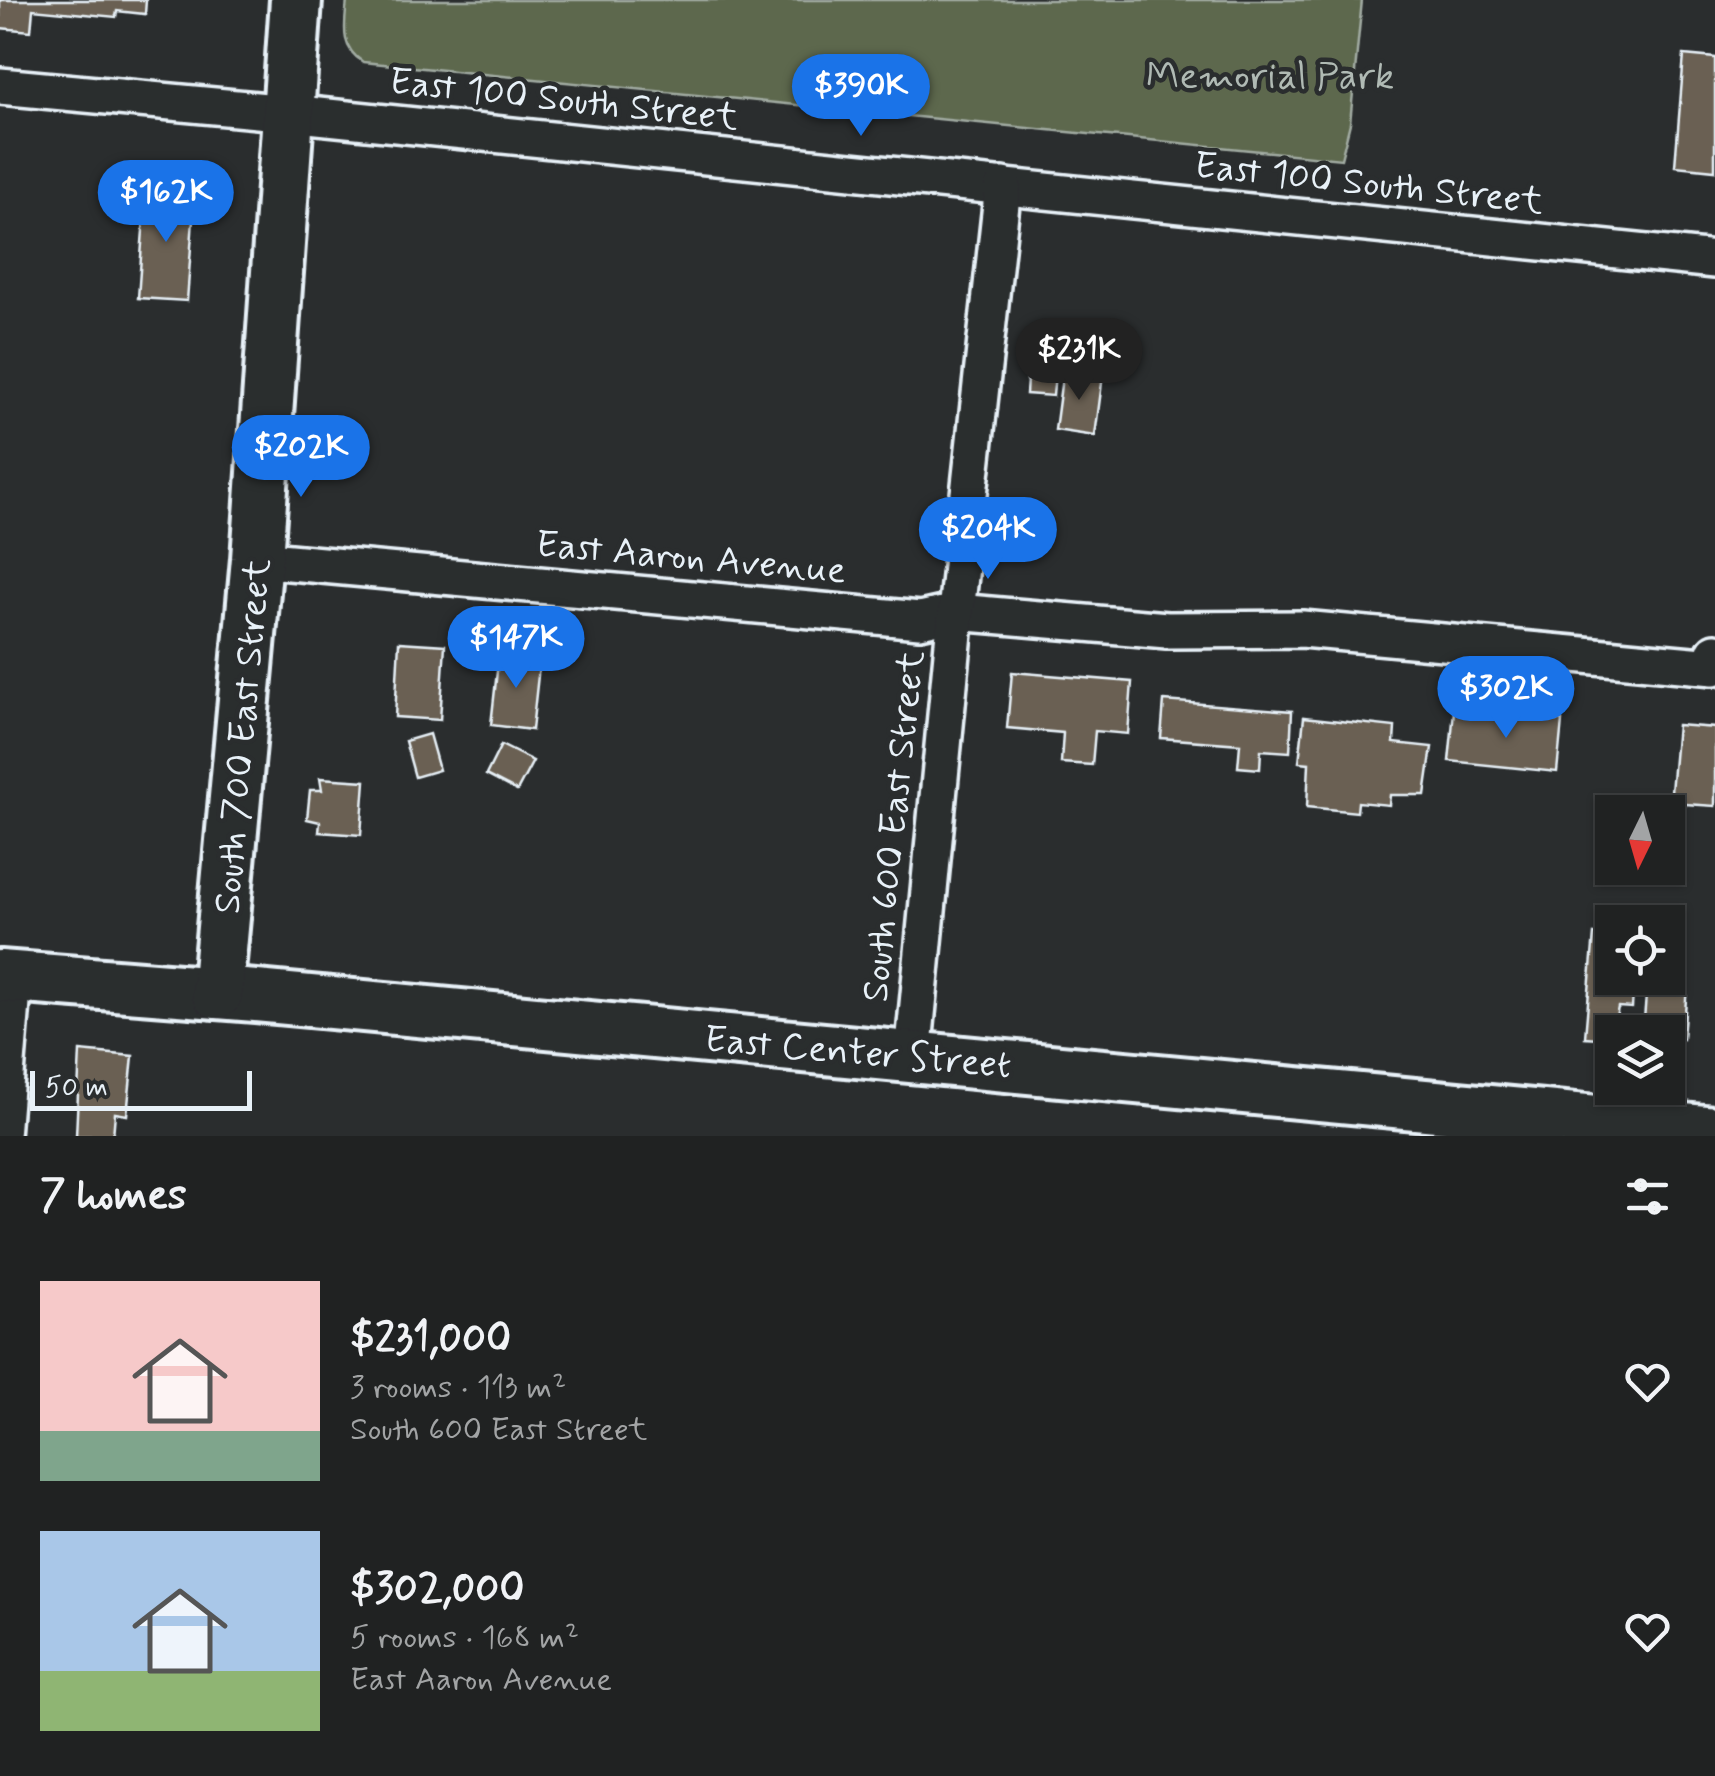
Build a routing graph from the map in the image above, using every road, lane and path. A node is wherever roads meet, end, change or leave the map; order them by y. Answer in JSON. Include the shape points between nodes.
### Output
{"nodes":[{"id":1,"x":296,"y":0,"type":"edge"},
{"id":2,"x":0,"y":86,"type":"edge"},
{"id":3,"x":289,"y":113,"type":"junction"},
{"id":4,"x":1003,"y":186,"type":"junction"},
{"id":5,"x":1715,"y":260,"type":"edge"},
{"id":6,"x":257,"y":560,"type":"junction"},
{"id":7,"x":956,"y":612,"type":"junction"},
{"id":8,"x":1715,"y":652,"type":"edge"},
{"id":9,"x":1714,"y":667,"type":"edge"},
{"id":10,"x":7,"y":977,"type":"edge"},
{"id":11,"x":217,"y":992,"type":"junction"},
{"id":12,"x":913,"y":1056,"type":"junction"},
{"id":13,"x":1715,"y":1132,"type":"edge"},
{"id":14,"x":1,"y":1136,"type":"edge"}],
"edges":[{"from":1,"to":3,"type":"street","name":"South 700 East Street"},
{"from":2,"to":3,"type":"street","name":"East 100 South Street"},
{"from":3,"to":4,"type":"street","name":"East 100 South Street"},
{"from":3,"to":6,"type":"street","name":"South 700 East Street"},
{"from":4,"to":5,"type":"street","name":"East 100 South Street"},
{"from":4,"to":7,"type":"street","name":"South 600 East Street"},
{"from":6,"to":7,"type":"street","name":"East Aaron Avenue","via":[[920,620]]},
{"from":6,"to":11,"type":"street","name":"South 700 East Street"},
{"from":7,"to":9,"type":"street","name":"East Aaron Avenue","via":[[1168,630],[1302,629]]},
{"from":7,"to":12,"type":"street","name":"South 600 East Street"},
{"from":8,"to":9,"type":"street"},
{"from":10,"to":11,"type":"street","name":"East Center Street"},
{"from":10,"to":14,"type":"street"},
{"from":11,"to":12,"type":"street","name":"East Center Street"},
{"from":12,"to":13,"type":"street","name":"East Center Street"}]}
